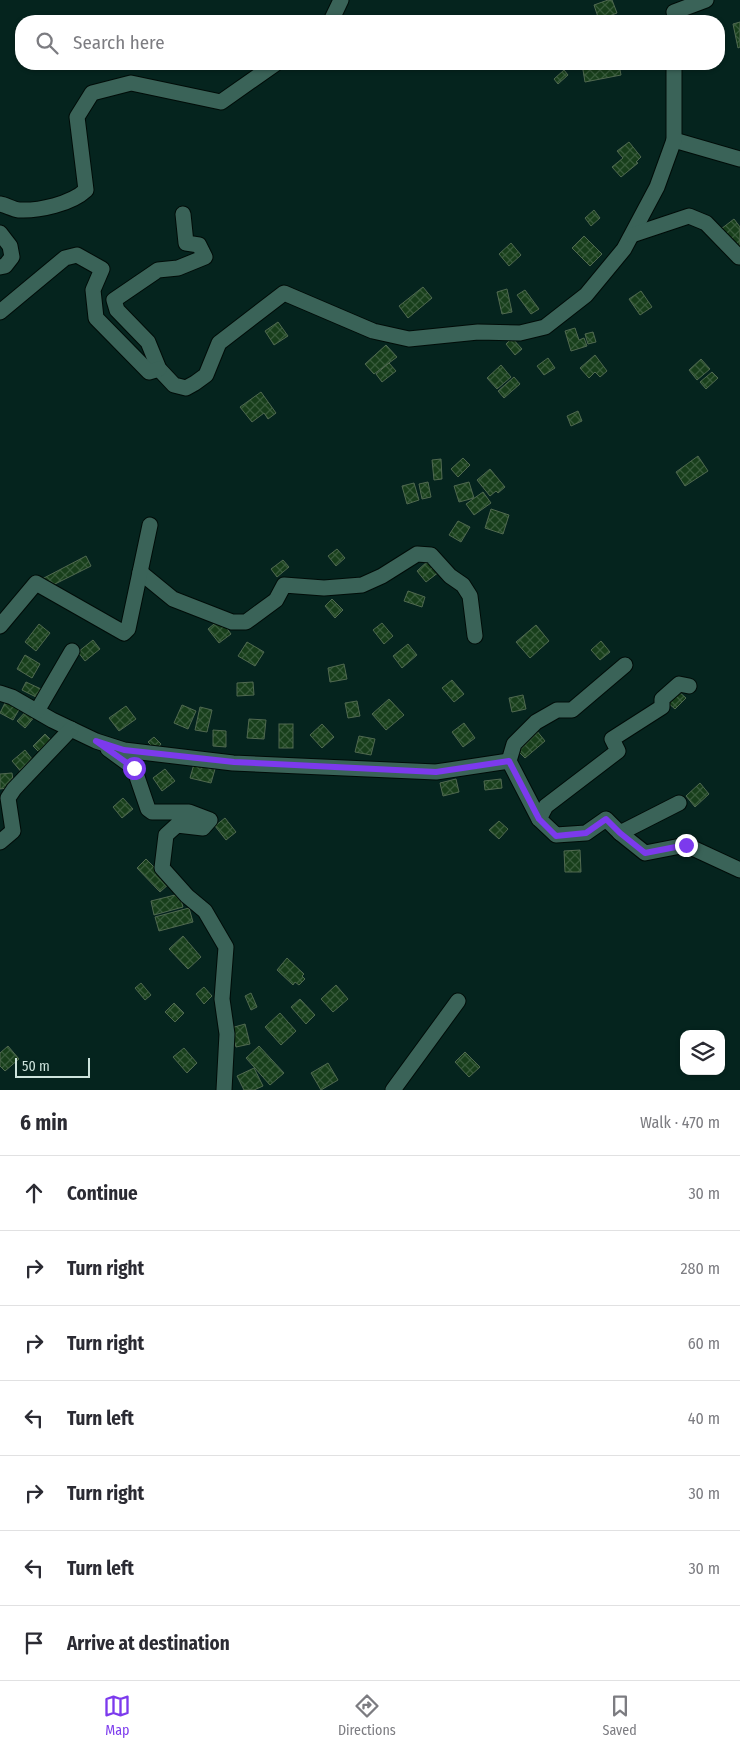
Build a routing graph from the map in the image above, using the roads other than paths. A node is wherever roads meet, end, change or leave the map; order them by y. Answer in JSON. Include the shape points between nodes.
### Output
{"nodes":[{"id":1,"x":341,"y":0,"type":"edge"},
{"id":2,"x":706,"y":0,"type":"edge"},
{"id":3,"x":672,"y":11,"type":"edge"},
{"id":4,"x":333,"y":15,"type":"edge"},
{"id":5,"x":266,"y":70,"type":"edge"},
{"id":6,"x":674,"y":70,"type":"edge"},
{"id":7,"x":674,"y":140,"type":"junction"},
{"id":8,"x":740,"y":159,"type":"edge"},
{"id":9,"x":0,"y":204,"type":"edge"},
{"id":10,"x":183,"y":214,"type":"dead end"},
{"id":11,"x":0,"y":234,"type":"edge"},
{"id":12,"x":632,"y":235,"type":"junction"},
{"id":13,"x":739,"y":258,"type":"edge"},
{"id":14,"x":0,"y":267,"type":"edge"},
{"id":15,"x":0,"y":312,"type":"edge"},
{"id":16,"x":159,"y":369,"type":"junction"},
{"id":17,"x":150,"y":525,"type":"dead end"},
{"id":18,"x":140,"y":572,"type":"junction"},
{"id":19,"x":0,"y":626,"type":"edge"},
{"id":20,"x":475,"y":636,"type":"dead end"},
{"id":21,"x":72,"y":652,"type":"dead end"},
{"id":22,"x":625,"y":665,"type":"dead end"},
{"id":23,"x":689,"y":686,"type":"dead end"},
{"id":24,"x":0,"y":693,"type":"edge"},
{"id":25,"x":37,"y":711,"type":"junction"},
{"id":26,"x":71,"y":729,"type":"junction"},
{"id":27,"x":96,"y":741,"type":"junction"},
{"id":28,"x":509,"y":761,"type":"junction"},
{"id":29,"x":679,"y":803,"type":"dead end"},
{"id":30,"x":539,"y":819,"type":"junction"},
{"id":31,"x":620,"y":833,"type":"junction"},
{"id":32,"x":0,"y":842,"type":"edge"},
{"id":33,"x":740,"y":870,"type":"edge"},
{"id":34,"x":458,"y":1001,"type":"dead end"},
{"id":35,"x":224,"y":1090,"type":"edge"},
{"id":36,"x":393,"y":1090,"type":"edge"}],
"edges":[{"from":1,"to":4,"type":"street"},
{"from":2,"to":3,"type":"street"},
{"from":5,"to":9,"type":"street","via":[[220,102],[131,83],[92,93],[77,117],[86,190],[80,196],[42,209],[16,210]]},
{"from":6,"to":7,"type":"street"},
{"from":7,"to":8,"type":"street"},
{"from":7,"to":12,"type":"street","via":[[657,187]]},
{"from":10,"to":16,"type":"street","via":[[186,243],[198,244],[205,257],[178,268],[158,270],[114,300],[117,310],[148,342]]},
{"from":11,"to":14,"type":"street","via":[[10,246],[12,257]]},
{"from":12,"to":13,"type":"street","via":[[689,216],[706,223]]},
{"from":12,"to":16,"type":"street","via":[[586,294],[545,327],[520,333],[478,332],[409,339],[373,332],[284,294],[219,343],[206,375],[195,383],[186,388],[174,385]]},
{"from":15,"to":16,"type":"street","via":[[65,258],[78,255],[102,269],[93,290],[96,318],[149,372]]},
{"from":17,"to":18,"type":"street"},
{"from":18,"to":19,"type":"street","via":[[128,629],[124,633],[36,583]]},
{"from":18,"to":20,"type":"street","via":[[173,599],[232,622],[246,622],[276,600],[284,585],[324,588],[362,585],[417,554],[431,555],[463,585],[470,596]]},
{"from":21,"to":25,"type":"street"},
{"from":22,"to":28,"type":"street","via":[[572,710],[557,710],[536,722],[514,744]]},
{"from":23,"to":30,"type":"street","via":[[679,684],[662,700],[662,708],[612,739],[618,751],[546,806]]},
{"from":24,"to":25,"type":"street"},
{"from":25,"to":26,"type":"street"},
{"from":26,"to":27,"type":"street"},
{"from":26,"to":32,"type":"street","via":[[8,798],[13,832]]},
{"from":27,"to":28,"type":"street","via":[[124,750],[243,763],[436,772]]},
{"from":27,"to":35,"type":"street","via":[[134,768],[148,809],[152,812],[189,812],[210,820],[203,828],[177,825],[166,835],[162,868],[186,896],[205,911],[226,947],[222,999],[227,1034]]},
{"from":28,"to":30,"type":"street"},
{"from":29,"to":31,"type":"street"},
{"from":30,"to":31,"type":"street","via":[[556,836],[586,833],[606,819]]},
{"from":31,"to":33,"type":"street","via":[[645,853],[686,845]]},
{"from":34,"to":36,"type":"street"}]}
